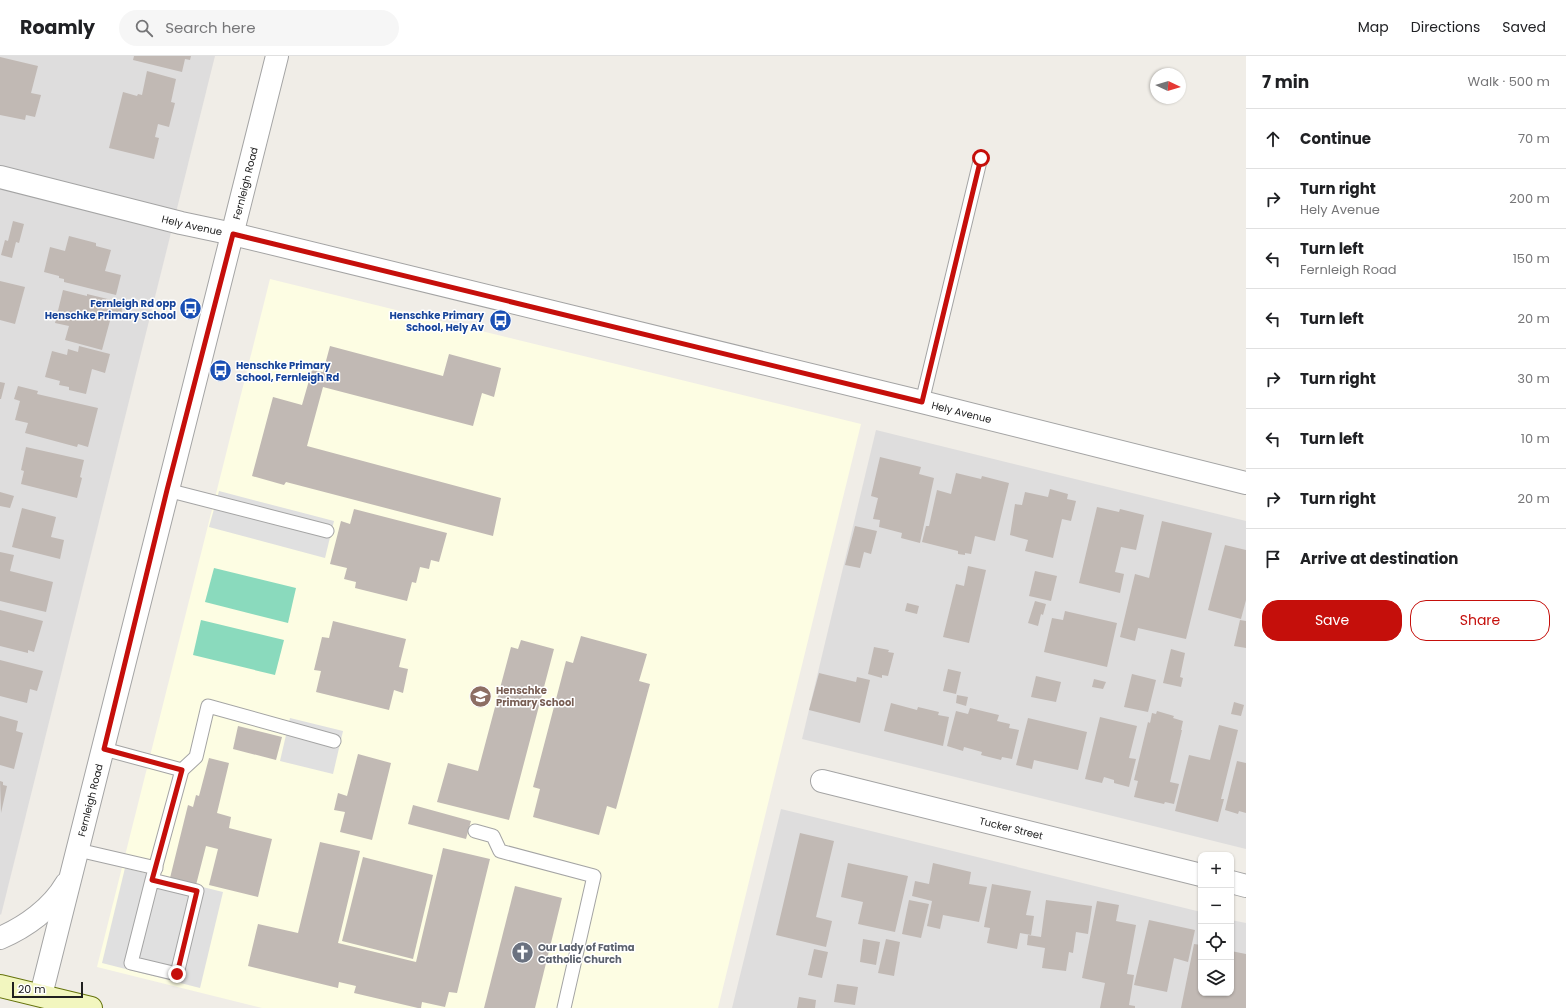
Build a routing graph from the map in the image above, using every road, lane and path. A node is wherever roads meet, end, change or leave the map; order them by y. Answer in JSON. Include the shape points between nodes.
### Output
{"nodes":[{"id":1,"x":277,"y":56,"type":"edge"},
{"id":2,"x":981,"y":158,"type":"dead end"},
{"id":3,"x":0,"y":176,"type":"edge"},
{"id":4,"x":233,"y":234,"type":"junction"},
{"id":5,"x":922,"y":402,"type":"junction"},
{"id":6,"x":1246,"y":483,"type":"edge"},
{"id":7,"x":167,"y":490,"type":"junction"},
{"id":8,"x":327,"y":531,"type":"dead end"},
{"id":9,"x":334,"y":741,"type":"dead end"},
{"id":10,"x":104,"y":749,"type":"junction"},
{"id":11,"x":182,"y":770,"type":"junction"},
{"id":12,"x":822,"y":781,"type":"dead end"},
{"id":13,"x":475,"y":831,"type":"dead end"},
{"id":14,"x":78,"y":850,"type":"junction"},
{"id":15,"x":73,"y":871,"type":"junction"},
{"id":16,"x":154,"y":874,"type":"junction"},
{"id":17,"x":1198,"y":874,"type":"edge"},
{"id":18,"x":1234,"y":883,"type":"edge"},
{"id":19,"x":1246,"y":886,"type":"edge"},
{"id":20,"x":0,"y":938,"type":"edge"},
{"id":21,"x":0,"y":986,"type":"edge"},
{"id":22,"x":40,"y":1002,"type":"edge"},
{"id":23,"x":92,"y":1008,"type":"edge"},
{"id":24,"x":564,"y":1008,"type":"edge"}],
"edges":[{"from":1,"to":4,"type":"street","name":"Fernleigh Road"},
{"from":2,"to":5,"type":"lane"},
{"from":3,"to":4,"type":"street","name":"Hely Avenue"},
{"from":4,"to":5,"type":"street","name":"Hely Avenue"},
{"from":4,"to":7,"type":"street","name":"Fernleigh Road"},
{"from":5,"to":6,"type":"street","name":"Hely Avenue"},
{"from":7,"to":8,"type":"lane"},
{"from":7,"to":10,"type":"street","name":"Fernleigh Road"},
{"from":9,"to":11,"type":"lane","via":[[208,706],[196,757]]},
{"from":10,"to":11,"type":"lane"},
{"from":10,"to":14,"type":"street","name":"Fernleigh Road"},
{"from":11,"to":16,"type":"lane"},
{"from":12,"to":17,"type":"street","name":"Tucker Street"},
{"from":13,"to":24,"type":"lane","via":[[493,836],[500,852],[594,876]]},
{"from":14,"to":15,"type":"street","name":"Fernleigh Road"},
{"from":14,"to":16,"type":"lane"},
{"from":15,"to":20,"type":"street","via":[[61,892],[47,908]]},
{"from":15,"to":22,"type":"street","name":"Fernleigh Road"},
{"from":16,"to":16,"type":"lane","via":[[197,891],[177,974],[131,963]]},
{"from":18,"to":19,"type":"street"},
{"from":21,"to":22,"type":"main road"},
{"from":22,"to":23,"type":"main road"}]}
